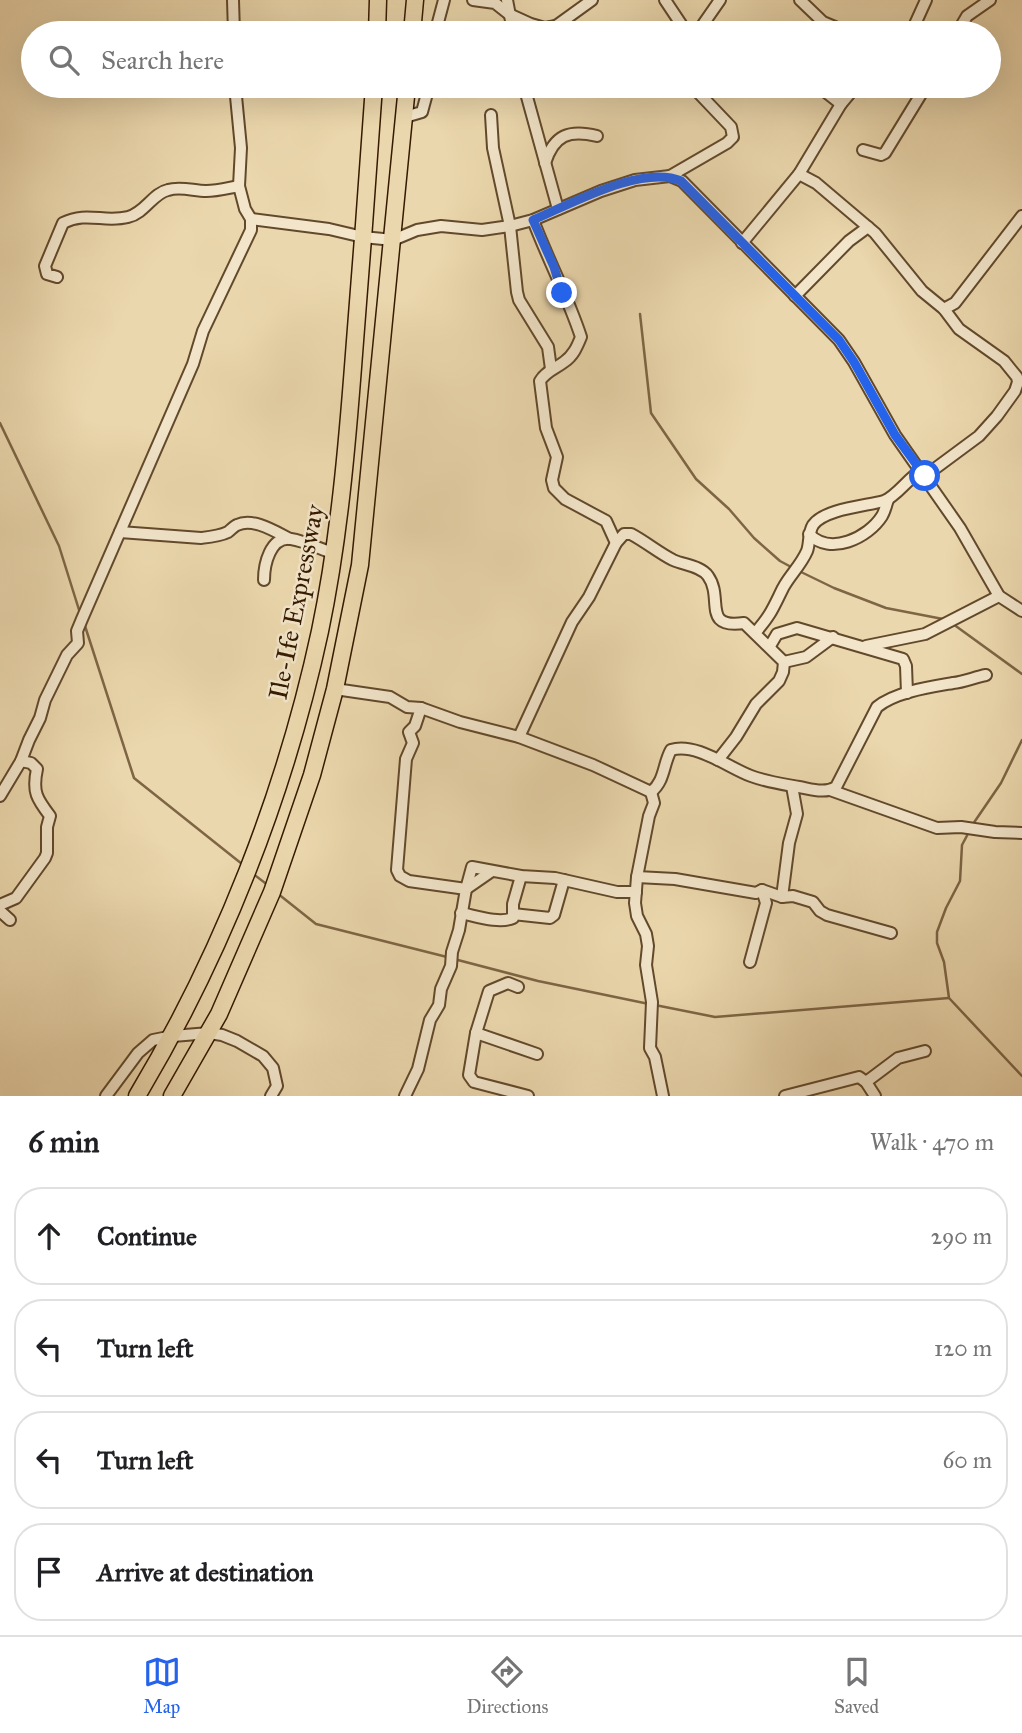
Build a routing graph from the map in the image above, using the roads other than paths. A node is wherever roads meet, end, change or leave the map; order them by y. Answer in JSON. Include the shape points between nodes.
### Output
{"nodes":[{"id":1,"x":233,"y":0,"type":"edge"},
{"id":2,"x":378,"y":0,"type":"edge"},
{"id":3,"x":415,"y":0,"type":"edge"},
{"id":4,"x":444,"y":0,"type":"edge"},
{"id":5,"x":473,"y":0,"type":"edge"},
{"id":6,"x":507,"y":0,"type":"edge"},
{"id":7,"x":592,"y":0,"type":"edge"},
{"id":8,"x":664,"y":0,"type":"edge"},
{"id":9,"x":720,"y":0,"type":"edge"},
{"id":10,"x":800,"y":0,"type":"edge"},
{"id":11,"x":926,"y":0,"type":"edge"},
{"id":12,"x":990,"y":0,"type":"edge"},
{"id":13,"x":509,"y":14,"type":"junction"},
{"id":14,"x":234,"y":21,"type":"edge"},
{"id":15,"x":377,"y":21,"type":"edge"},
{"id":16,"x":413,"y":21,"type":"edge"},
{"id":17,"x":438,"y":21,"type":"edge"},
{"id":18,"x":512,"y":21,"type":"edge"},
{"id":19,"x":527,"y":21,"type":"edge"},
{"id":20,"x":563,"y":21,"type":"edge"},
{"id":21,"x":679,"y":21,"type":"edge"},
{"id":22,"x":705,"y":21,"type":"edge"},
{"id":23,"x":822,"y":21,"type":"edge"},
{"id":24,"x":916,"y":21,"type":"edge"},
{"id":25,"x":964,"y":21,"type":"edge"},
{"id":26,"x":236,"y":98,"type":"edge"},
{"id":27,"x":373,"y":98,"type":"edge"},
{"id":28,"x":406,"y":98,"type":"edge"},
{"id":29,"x":426,"y":98,"type":"edge"},
{"id":30,"x":527,"y":98,"type":"edge"},
{"id":31,"x":703,"y":98,"type":"edge"},
{"id":32,"x":833,"y":98,"type":"edge"},
{"id":33,"x":846,"y":98,"type":"edge"},
{"id":34,"x":919,"y":98,"type":"edge"},
{"id":35,"x":841,"y":104,"type":"junction"},
{"id":36,"x":491,"y":115,"type":"dead end"},
{"id":37,"x":405,"y":117,"type":"junction"},
{"id":38,"x":597,"y":136,"type":"dead end"},
{"id":39,"x":863,"y":150,"type":"dead end"},
{"id":40,"x":545,"y":163,"type":"junction"},
{"id":41,"x":687,"y":166,"type":"junction"},
{"id":42,"x":799,"y":174,"type":"junction"},
{"id":43,"x":670,"y":176,"type":"junction"},
{"id":44,"x":681,"y":181,"type":"junction"},
{"id":45,"x":239,"y":186,"type":"junction"},
{"id":46,"x":558,"y":209,"type":"junction"},
{"id":47,"x":1022,"y":216,"type":"edge"},
{"id":48,"x":251,"y":219,"type":"junction"},
{"id":49,"x":533,"y":220,"type":"junction"},
{"id":50,"x":510,"y":226,"type":"junction"},
{"id":51,"x":869,"y":227,"type":"junction"},
{"id":52,"x":363,"y":237,"type":"junction"},
{"id":53,"x":393,"y":240,"type":"junction"},
{"id":54,"x":742,"y":243,"type":"junction"},
{"id":55,"x":57,"y":277,"type":"dead end"},
{"id":56,"x":795,"y":296,"type":"junction"},
{"id":57,"x":944,"y":309,"type":"junction"},
{"id":58,"x":551,"y":369,"type":"junction"},
{"id":59,"x":1020,"y":384,"type":"edge"},
{"id":60,"x":923,"y":473,"type":"junction"},
{"id":61,"x":888,"y":500,"type":"junction"},
{"id":62,"x":120,"y":532,"type":"junction"},
{"id":63,"x":809,"y":534,"type":"junction"},
{"id":64,"x":290,"y":539,"type":"junction"},
{"id":65,"x":616,"y":543,"type":"junction"},
{"id":66,"x":333,"y":557,"type":"junction"},
{"id":67,"x":360,"y":565,"type":"junction"},
{"id":68,"x":264,"y":580,"type":"dead end"},
{"id":69,"x":999,"y":596,"type":"junction"},
{"id":70,"x":1022,"y":611,"type":"edge"},
{"id":71,"x":755,"y":633,"type":"junction"},
{"id":72,"x":833,"y":637,"type":"junction"},
{"id":73,"x":770,"y":646,"type":"junction"},
{"id":74,"x":884,"y":649,"type":"junction"},
{"id":75,"x":784,"y":662,"type":"junction"},
{"id":76,"x":986,"y":675,"type":"dead end"},
{"id":77,"x":335,"y":689,"type":"junction"},
{"id":78,"x":907,"y":693,"type":"junction"},
{"id":79,"x":421,"y":708,"type":"junction"},
{"id":80,"x":519,"y":737,"type":"junction"},
{"id":81,"x":718,"y":760,"type":"junction"},
{"id":82,"x":21,"y":761,"type":"junction"},
{"id":83,"x":792,"y":786,"type":"junction"},
{"id":84,"x":830,"y":790,"type":"junction"},
{"id":85,"x":651,"y":792,"type":"junction"},
{"id":86,"x":0,"y":796,"type":"edge"},
{"id":87,"x":1022,"y":832,"type":"edge"},
{"id":88,"x":521,"y":876,"type":"junction"},
{"id":89,"x":637,"y":877,"type":"junction"},
{"id":90,"x":564,"y":880,"type":"junction"},
{"id":91,"x":466,"y":889,"type":"junction"},
{"id":92,"x":762,"y":890,"type":"junction"},
{"id":93,"x":636,"y":892,"type":"junction"},
{"id":94,"x":782,"y":897,"type":"junction"},
{"id":95,"x":0,"y":905,"type":"edge"},
{"id":96,"x":0,"y":911,"type":"edge"},
{"id":97,"x":461,"y":913,"type":"junction"},
{"id":98,"x":513,"y":914,"type":"junction"},
{"id":99,"x":10,"y":920,"type":"dead end"},
{"id":100,"x":891,"y":933,"type":"dead end"},
{"id":101,"x":750,"y":962,"type":"dead end"},
{"id":102,"x":518,"y":987,"type":"dead end"},
{"id":103,"x":209,"y":1033,"type":"junction"},
{"id":104,"x":476,"y":1033,"type":"junction"},
{"id":105,"x":173,"y":1035,"type":"junction"},
{"id":106,"x":925,"y":1051,"type":"dead end"},
{"id":107,"x":537,"y":1054,"type":"dead end"},
{"id":108,"x":866,"y":1082,"type":"junction"},
{"id":109,"x":791,"y":1095,"type":"edge"},
{"id":110,"x":106,"y":1096,"type":"edge"},
{"id":111,"x":137,"y":1096,"type":"edge"},
{"id":112,"x":172,"y":1096,"type":"edge"},
{"id":113,"x":271,"y":1096,"type":"edge"},
{"id":114,"x":405,"y":1096,"type":"edge"},
{"id":115,"x":528,"y":1096,"type":"edge"},
{"id":116,"x":663,"y":1096,"type":"edge"},
{"id":117,"x":875,"y":1096,"type":"edge"}],
"edges":[{"from":1,"to":14,"type":"street"},
{"from":2,"to":15,"type":"highway"},
{"from":3,"to":16,"type":"highway"},
{"from":4,"to":17,"type":"street"},
{"from":5,"to":13,"type":"street","via":[[495,3]]},
{"from":6,"to":13,"type":"street"},
{"from":7,"to":20,"type":"street"},
{"from":8,"to":21,"type":"street"},
{"from":9,"to":22,"type":"street"},
{"from":10,"to":23,"type":"street"},
{"from":11,"to":24,"type":"street"},
{"from":12,"to":25,"type":"street"},
{"from":13,"to":18,"type":"street"},
{"from":13,"to":19,"type":"street"},
{"from":26,"to":45,"type":"street"},
{"from":27,"to":52,"type":"highway","name":"Ile-Ife Expressway"},
{"from":28,"to":37,"type":"highway","name":"Ile-Ife Expressway"},
{"from":29,"to":37,"type":"street","via":[[422,112]]},
{"from":30,"to":40,"type":"street"},
{"from":31,"to":41,"type":"street","via":[[731,127],[733,137]]},
{"from":32,"to":35,"type":"street"},
{"from":33,"to":35,"type":"street"},
{"from":34,"to":39,"type":"street","via":[[885,153]]},
{"from":35,"to":42,"type":"street"},
{"from":36,"to":50,"type":"street","via":[[493,148]]},
{"from":37,"to":53,"type":"highway","name":"Ile-Ife Expressway"},
{"from":38,"to":40,"type":"street","via":[[584,132],[558,139]]},
{"from":40,"to":46,"type":"street"},
{"from":41,"to":43,"type":"street"},
{"from":41,"to":44,"type":"street"},
{"from":42,"to":51,"type":"street","via":[[817,183]]},
{"from":42,"to":54,"type":"street"},
{"from":43,"to":44,"type":"street"},
{"from":43,"to":46,"type":"street","via":[[635,180]]},
{"from":44,"to":54,"type":"street"},
{"from":45,"to":48,"type":"street"},
{"from":45,"to":55,"type":"street","via":[[208,191],[170,189],[129,217],[76,217],[63,223],[45,266],[47,274]]},
{"from":46,"to":49,"type":"street"},
{"from":47,"to":57,"type":"street","via":[[955,303]]},
{"from":48,"to":52,"type":"street"},
{"from":48,"to":62,"type":"street","via":[[251,230],[203,331]]},
{"from":49,"to":50,"type":"street"},
{"from":49,"to":58,"type":"street","via":[[581,337],[575,352]]},
{"from":50,"to":53,"type":"street","via":[[482,230],[441,226]]},
{"from":50,"to":58,"type":"street","via":[[519,300],[548,347]]},
{"from":51,"to":56,"type":"street"},
{"from":51,"to":57,"type":"street","via":[[922,291]]},
{"from":52,"to":53,"type":"street"},
{"from":52,"to":66,"type":"highway","name":"Ile-Ife Expressway"},
{"from":53,"to":67,"type":"highway","name":"Ile-Ife Expressway"},
{"from":54,"to":56,"type":"street"},
{"from":56,"to":60,"type":"street","via":[[839,340]]},
{"from":57,"to":59,"type":"street","via":[[959,329],[1004,361]]},
{"from":58,"to":65,"type":"street","via":[[540,381],[546,428],[557,457],[554,488],[565,499],[606,520]]},
{"from":59,"to":60,"type":"street","via":[[979,436]]},
{"from":60,"to":61,"type":"street","via":[[911,477]]},
{"from":60,"to":69,"type":"street"},
{"from":61,"to":63,"type":"street","via":[[818,520]]},
{"from":61,"to":63,"type":"street","via":[[883,515],[866,532],[841,544],[828,545]]},
{"from":62,"to":64,"type":"street","via":[[201,538],[251,523]]},
{"from":62,"to":82,"type":"street","via":[[77,631],[78,643],[44,700]]},
{"from":63,"to":71,"type":"street","via":[[799,567]]},
{"from":64,"to":66,"type":"street"},
{"from":64,"to":68,"type":"street","via":[[282,540],[270,553]]},
{"from":65,"to":71,"type":"street","via":[[624,534],[631,534],[673,560],[704,572],[710,578],[719,618],[725,624],[744,623]]},
{"from":65,"to":80,"type":"street","via":[[572,622]]},
{"from":66,"to":67,"type":"highway"},
{"from":66,"to":105,"type":"highway","name":"Ile-Ife Expressway","via":[[320,632],[277,786],[244,880]]},
{"from":67,"to":77,"type":"highway","name":"Ile-Ife Expressway"},
{"from":69,"to":70,"type":"street"},
{"from":69,"to":74,"type":"street","via":[[925,634]]},
{"from":71,"to":73,"type":"street"},
{"from":72,"to":73,"type":"street","via":[[797,628],[778,634]]},
{"from":72,"to":74,"type":"street"},
{"from":72,"to":75,"type":"street","via":[[806,657]]},
{"from":73,"to":75,"type":"street"},
{"from":74,"to":78,"type":"street","via":[[903,659]]},
{"from":75,"to":81,"type":"street","via":[[779,681],[756,704]]},
{"from":76,"to":78,"type":"street"},
{"from":77,"to":79,"type":"street","via":[[390,697],[407,707]]},
{"from":77,"to":103,"type":"highway","name":"Ile-Ife Expressway","via":[[292,837],[245,958]]},
{"from":78,"to":84,"type":"street","via":[[877,707]]},
{"from":79,"to":80,"type":"street"},
{"from":79,"to":91,"type":"street","via":[[409,732],[413,743],[406,759],[397,870],[409,881]]},
{"from":80,"to":85,"type":"street"},
{"from":81,"to":83,"type":"street","via":[[749,775]]},
{"from":81,"to":85,"type":"street","via":[[685,748],[671,750],[660,782]]},
{"from":82,"to":86,"type":"street"},
{"from":82,"to":95,"type":"street","via":[[37,769],[35,790],[50,816],[47,853],[16,898]]},
{"from":83,"to":84,"type":"street"},
{"from":83,"to":94,"type":"street","via":[[797,814]]},
{"from":84,"to":87,"type":"street","via":[[937,828]]},
{"from":85,"to":89,"type":"street","via":[[654,803]]},
{"from":88,"to":90,"type":"street"},
{"from":88,"to":91,"type":"street","via":[[474,866]]},
{"from":88,"to":98,"type":"street"},
{"from":89,"to":92,"type":"street"},
{"from":89,"to":93,"type":"street"},
{"from":90,"to":93,"type":"street"},
{"from":90,"to":98,"type":"street","via":[[550,918]]},
{"from":91,"to":97,"type":"street"},
{"from":92,"to":94,"type":"street"},
{"from":92,"to":101,"type":"street","via":[[766,903]]},
{"from":93,"to":116,"type":"street","via":[[637,916],[648,946],[650,1048]]},
{"from":94,"to":100,"type":"street","via":[[813,902],[827,915]]},
{"from":96,"to":99,"type":"street"},
{"from":97,"to":98,"type":"street","via":[[509,920]]},
{"from":97,"to":114,"type":"street","via":[[452,966]]},
{"from":102,"to":104,"type":"street","via":[[508,984],[489,990]]},
{"from":103,"to":105,"type":"street"},
{"from":103,"to":112,"type":"highway","name":"Ile-Ife Expressway"},
{"from":103,"to":113,"type":"street","via":[[263,1056],[273,1068],[277,1086]]},
{"from":104,"to":107,"type":"street"},
{"from":104,"to":115,"type":"street","via":[[470,1075],[474,1082]]},
{"from":105,"to":110,"type":"street","via":[[153,1040],[138,1053]]},
{"from":105,"to":111,"type":"highway","name":"Ile-Ife Expressway"},
{"from":106,"to":108,"type":"street","via":[[898,1058]]},
{"from":108,"to":109,"type":"street","via":[[859,1077]]},
{"from":108,"to":117,"type":"street"}]}
